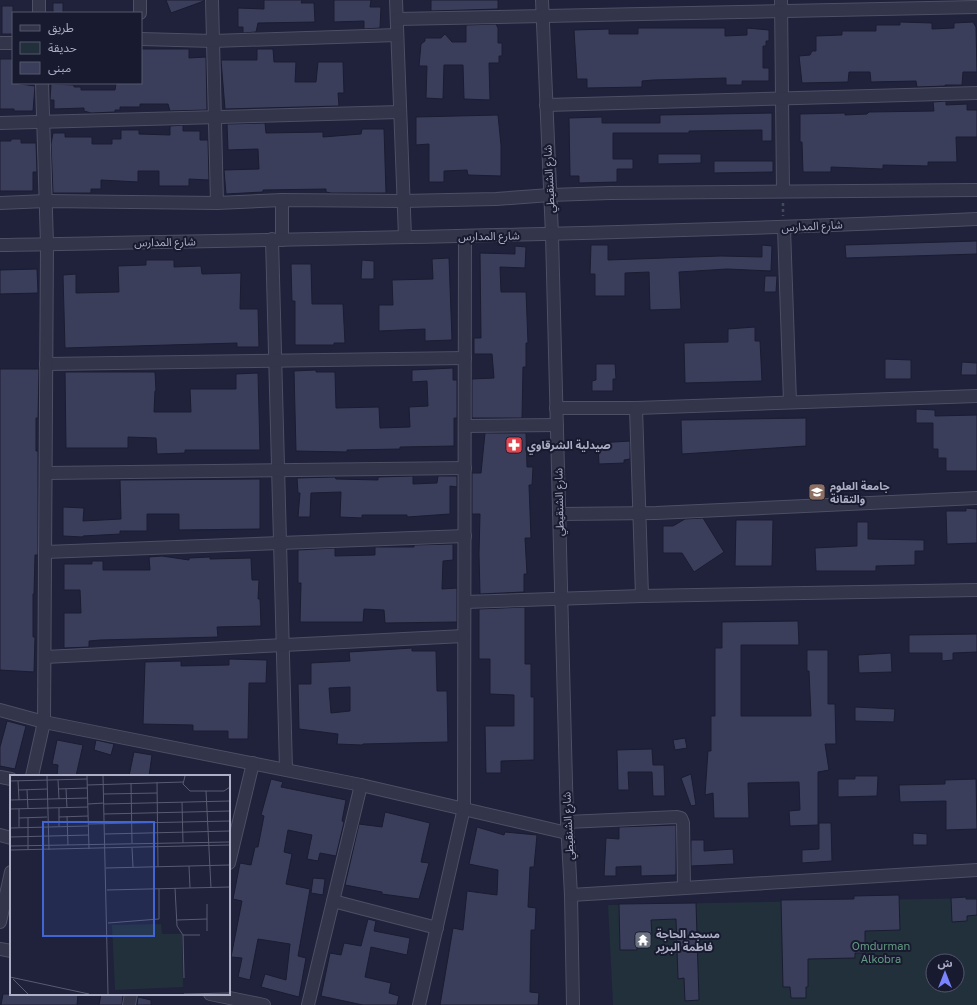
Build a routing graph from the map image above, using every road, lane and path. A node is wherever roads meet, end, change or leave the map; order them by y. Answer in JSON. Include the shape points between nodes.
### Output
{"nodes":[{"id":1,"x":39,"y":0,"type":"edge"},
{"id":2,"x":140,"y":0,"type":"edge"},
{"id":3,"x":212,"y":0,"type":"edge"},
{"id":4,"x":396,"y":0,"type":"edge"},
{"id":5,"x":542,"y":0,"type":"edge"},
{"id":6,"x":781,"y":5,"type":"edge"},
{"id":7,"x":977,"y":7,"type":"edge"},
{"id":8,"x":39,"y":12,"type":"edge"},
{"id":9,"x":140,"y":12,"type":"edge"},
{"id":10,"x":543,"y":15,"type":"junction"},
{"id":11,"x":397,"y":19,"type":"junction"},
{"id":12,"x":397,"y":35,"type":"junction"},
{"id":13,"x":142,"y":38,"type":"edge"},
{"id":14,"x":213,"y":41,"type":"junction"},
{"id":15,"x":0,"y":43,"type":"edge"},
{"id":16,"x":12,"y":43,"type":"edge"},
{"id":17,"x":42,"y":84,"type":"edge"},
{"id":18,"x":977,"y":93,"type":"edge"},
{"id":19,"x":782,"y":98,"type":"junction"},
{"id":20,"x":546,"y":105,"type":"junction"},
{"id":21,"x":400,"y":112,"type":"junction"},
{"id":22,"x":215,"y":117,"type":"junction"},
{"id":23,"x":43,"y":122,"type":"junction"},
{"id":24,"x":0,"y":123,"type":"edge"},
{"id":25,"x":977,"y":190,"type":"edge"},
{"id":26,"x":783,"y":191,"type":"junction"},
{"id":27,"x":550,"y":195,"type":"junction"},
{"id":28,"x":282,"y":200,"type":"junction"},
{"id":29,"x":46,"y":201,"type":"junction"},
{"id":30,"x":402,"y":202,"type":"junction"},
{"id":31,"x":0,"y":203,"type":"edge"},
{"id":32,"x":217,"y":203,"type":"junction"},
{"id":33,"x":977,"y":219,"type":"edge"},
{"id":34,"x":784,"y":228,"type":"junction"},
{"id":35,"x":552,"y":234,"type":"junction"},
{"id":36,"x":465,"y":236,"type":"junction"},
{"id":37,"x":405,"y":237,"type":"junction"},
{"id":38,"x":277,"y":240,"type":"junction"},
{"id":39,"x":47,"y":244,"type":"junction"},
{"id":40,"x":0,"y":245,"type":"edge"},
{"id":41,"x":465,"y":358,"type":"junction"},
{"id":42,"x":275,"y":361,"type":"junction"},
{"id":43,"x":46,"y":364,"type":"junction"},
{"id":44,"x":977,"y":396,"type":"edge"},
{"id":45,"x":790,"y":402,"type":"junction"},
{"id":46,"x":556,"y":408,"type":"junction"},
{"id":47,"x":636,"y":408,"type":"junction"},
{"id":48,"x":557,"y":425,"type":"junction"},
{"id":49,"x":465,"y":426,"type":"junction"},
{"id":50,"x":465,"y":468,"type":"junction"},
{"id":51,"x":278,"y":469,"type":"junction"},
{"id":52,"x":46,"y":474,"type":"junction"},
{"id":53,"x":977,"y":498,"type":"edge"},
{"id":54,"x":641,"y":513,"type":"junction"},
{"id":55,"x":559,"y":514,"type":"junction"},
{"id":56,"x":465,"y":536,"type":"junction"},
{"id":57,"x":280,"y":542,"type":"junction"},
{"id":58,"x":45,"y":552,"type":"junction"},
{"id":59,"x":977,"y":590,"type":"edge"},
{"id":60,"x":642,"y":596,"type":"junction"},
{"id":61,"x":561,"y":599,"type":"junction"},
{"id":62,"x":465,"y":602,"type":"junction"},
{"id":63,"x":464,"y":636,"type":"junction"},
{"id":64,"x":283,"y":645,"type":"junction"},
{"id":65,"x":45,"y":657,"type":"junction"},
{"id":66,"x":0,"y":710,"type":"edge"},
{"id":67,"x":44,"y":722,"type":"junction"},
{"id":68,"x":253,"y":763,"type":"junction"},
{"id":69,"x":286,"y":769,"type":"junction"},
{"id":70,"x":32,"y":775,"type":"edge"},
{"id":71,"x":0,"y":777,"type":"edge"},
{"id":72,"x":10,"y":780,"type":"edge"},
{"id":73,"x":361,"y":785,"type":"junction"},
{"id":74,"x":464,"y":808,"type":"junction"},
{"id":75,"x":567,"y":827,"type":"junction"},
{"id":76,"x":0,"y":835,"type":"edge"},
{"id":77,"x":10,"y":838,"type":"edge"},
{"id":78,"x":230,"y":859,"type":"edge"},
{"id":79,"x":977,"y":870,"type":"edge"},
{"id":80,"x":10,"y":877,"type":"edge"},
{"id":81,"x":684,"y":887,"type":"junction"},
{"id":82,"x":571,"y":895,"type":"junction"},
{"id":83,"x":333,"y":901,"type":"junction"},
{"id":84,"x":0,"y":922,"type":"edge"},
{"id":85,"x":436,"y":928,"type":"junction"},
{"id":86,"x":0,"y":948,"type":"edge"},
{"id":87,"x":10,"y":951,"type":"edge"},
{"id":88,"x":131,"y":995,"type":"edge"},
{"id":89,"x":215,"y":995,"type":"edge"},
{"id":90,"x":129,"y":1005,"type":"edge"},
{"id":91,"x":264,"y":1005,"type":"edge"},
{"id":92,"x":308,"y":1005,"type":"edge"},
{"id":93,"x":419,"y":1005,"type":"edge"},
{"id":94,"x":574,"y":1005,"type":"edge"}],
"edges":[{"from":1,"to":8,"type":"street"},
{"from":2,"to":9,"type":"street"},
{"from":3,"to":14,"type":"street"},
{"from":4,"to":11,"type":"street"},
{"from":5,"to":10,"type":"street","name":"شارع الشنقيطي"},
{"from":6,"to":7,"type":"street"},
{"from":6,"to":10,"type":"street"},
{"from":6,"to":19,"type":"street"},
{"from":10,"to":11,"type":"street"},
{"from":10,"to":20,"type":"street","name":"شارع الشنقيطي"},
{"from":11,"to":12,"type":"street"},
{"from":12,"to":14,"type":"street"},
{"from":12,"to":21,"type":"street"},
{"from":13,"to":14,"type":"street"},
{"from":14,"to":22,"type":"street"},
{"from":15,"to":16,"type":"street"},
{"from":17,"to":23,"type":"street"},
{"from":18,"to":19,"type":"street"},
{"from":19,"to":20,"type":"street"},
{"from":19,"to":26,"type":"street"},
{"from":20,"to":27,"type":"street","name":"شارع الشنقيطي"},
{"from":21,"to":22,"type":"street"},
{"from":21,"to":30,"type":"street"},
{"from":22,"to":23,"type":"street"},
{"from":22,"to":32,"type":"street"},
{"from":23,"to":24,"type":"street"},
{"from":23,"to":29,"type":"street"},
{"from":25,"to":26,"type":"street"},
{"from":26,"to":27,"type":"street"},
{"from":26,"to":34,"type":"path"},
{"from":27,"to":30,"type":"street"},
{"from":27,"to":35,"type":"street","name":"شارع الشنقيطي"},
{"from":28,"to":30,"type":"street"},
{"from":28,"to":32,"type":"street"},
{"from":28,"to":38,"type":"street"},
{"from":29,"to":31,"type":"street"},
{"from":29,"to":32,"type":"street"},
{"from":29,"to":39,"type":"street"},
{"from":30,"to":37,"type":"street"},
{"from":33,"to":34,"type":"street","name":"شارع المدارس"},
{"from":34,"to":35,"type":"street","name":"شارع المدارس"},
{"from":34,"to":45,"type":"street"},
{"from":35,"to":36,"type":"street","name":"شارع المدارس"},
{"from":35,"to":46,"type":"street","name":"شارع الشنقيطي"},
{"from":36,"to":37,"type":"street","name":"شارع المدارس"},
{"from":36,"to":41,"type":"street"},
{"from":37,"to":38,"type":"street","name":"شارع المدارس"},
{"from":38,"to":39,"type":"street","name":"شارع المدارس"},
{"from":38,"to":42,"type":"street"},
{"from":39,"to":40,"type":"street","name":"شارع المدارس"},
{"from":39,"to":43,"type":"street"},
{"from":41,"to":42,"type":"street"},
{"from":41,"to":49,"type":"street"},
{"from":42,"to":43,"type":"street"},
{"from":42,"to":51,"type":"street"},
{"from":43,"to":52,"type":"street"},
{"from":44,"to":45,"type":"street"},
{"from":45,"to":47,"type":"street"},
{"from":46,"to":47,"type":"street"},
{"from":46,"to":48,"type":"street","name":"شارع الشنقيطي"},
{"from":47,"to":54,"type":"street"},
{"from":48,"to":49,"type":"street"},
{"from":48,"to":55,"type":"street","name":"شارع الشنقيطي"},
{"from":49,"to":50,"type":"street"},
{"from":50,"to":51,"type":"street"},
{"from":50,"to":56,"type":"street"},
{"from":51,"to":52,"type":"street"},
{"from":51,"to":57,"type":"street"},
{"from":52,"to":58,"type":"street"},
{"from":53,"to":54,"type":"street"},
{"from":54,"to":55,"type":"street"},
{"from":54,"to":60,"type":"street"},
{"from":55,"to":61,"type":"street","name":"شارع الشنقيطي"},
{"from":56,"to":57,"type":"street"},
{"from":56,"to":62,"type":"street"},
{"from":57,"to":58,"type":"street"},
{"from":57,"to":64,"type":"street"},
{"from":58,"to":65,"type":"street"},
{"from":59,"to":60,"type":"street"},
{"from":60,"to":61,"type":"street"},
{"from":61,"to":62,"type":"street"},
{"from":61,"to":75,"type":"street","name":"شارع الشنقيطي"},
{"from":62,"to":63,"type":"street"},
{"from":63,"to":64,"type":"street"},
{"from":63,"to":74,"type":"street"},
{"from":64,"to":65,"type":"street"},
{"from":64,"to":69,"type":"street"},
{"from":65,"to":67,"type":"street"},
{"from":66,"to":67,"type":"street"},
{"from":67,"to":68,"type":"street"},
{"from":67,"to":70,"type":"street"},
{"from":68,"to":69,"type":"street"},
{"from":68,"to":78,"type":"street"},
{"from":69,"to":73,"type":"street"},
{"from":71,"to":72,"type":"street"},
{"from":73,"to":74,"type":"street"},
{"from":73,"to":83,"type":"street"},
{"from":74,"to":75,"type":"street"},
{"from":74,"to":85,"type":"street"},
{"from":75,"to":81,"type":"street","via":[[681,818]]},
{"from":75,"to":82,"type":"street","name":"شارع الشنقيطي"},
{"from":76,"to":77,"type":"street"},
{"from":79,"to":81,"type":"street"},
{"from":80,"to":84,"type":"street"},
{"from":81,"to":82,"type":"street"},
{"from":82,"to":94,"type":"street","name":"شارع الشنقيطي"},
{"from":83,"to":85,"type":"street"},
{"from":83,"to":92,"type":"street"},
{"from":85,"to":93,"type":"street"},
{"from":86,"to":87,"type":"street"},
{"from":88,"to":90,"type":"street"},
{"from":89,"to":91,"type":"street"}]}
